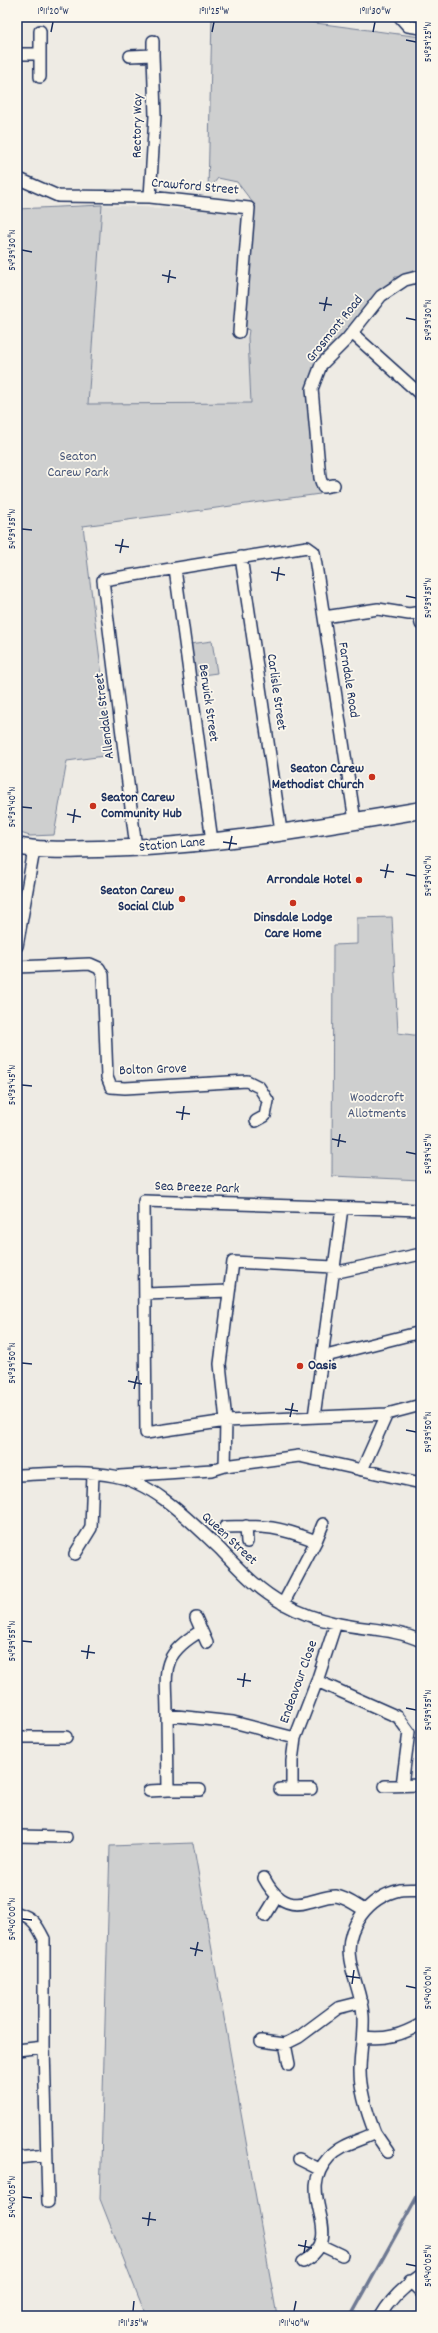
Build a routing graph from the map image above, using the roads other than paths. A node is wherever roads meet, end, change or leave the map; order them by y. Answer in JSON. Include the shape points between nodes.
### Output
{"nodes":[{"id":1,"x":400,"y":17,"type":"edge"},
{"id":2,"x":421,"y":28,"type":"edge"},
{"id":3,"x":40,"y":31,"type":"dead end"},
{"id":4,"x":153,"y":41,"type":"dead end"},
{"id":5,"x":17,"y":54,"type":"edge"},
{"id":6,"x":40,"y":54,"type":"junction"},
{"id":7,"x":153,"y":55,"type":"junction"},
{"id":8,"x":130,"y":56,"type":"dead end"},
{"id":9,"x":40,"y":77,"type":"dead end"},
{"id":10,"x":17,"y":178,"type":"edge"},
{"id":11,"x":150,"y":197,"type":"junction"},
{"id":12,"x":421,"y":276,"type":"edge"},
{"id":13,"x":239,"y":332,"type":"dead end"},
{"id":14,"x":352,"y":333,"type":"junction"},
{"id":15,"x":421,"y":396,"type":"edge"},
{"id":16,"x":334,"y":485,"type":"dead end"},
{"id":17,"x":241,"y":557,"type":"junction"},
{"id":18,"x":175,"y":569,"type":"junction"},
{"id":19,"x":420,"y":612,"type":"edge"},
{"id":20,"x":324,"y":617,"type":"junction"},
{"id":21,"x":421,"y":624,"type":"edge"},
{"id":22,"x":421,"y":810,"type":"edge"},
{"id":23,"x":355,"y":821,"type":"junction"},
{"id":24,"x":281,"y":831,"type":"junction"},
{"id":25,"x":212,"y":841,"type":"junction"},
{"id":26,"x":17,"y":846,"type":"edge"},
{"id":27,"x":136,"y":848,"type":"junction"},
{"id":28,"x":34,"y":850,"type":"junction"},
{"id":29,"x":17,"y":946,"type":"edge"},
{"id":30,"x":17,"y":967,"type":"edge"},
{"id":31,"x":256,"y":1121,"type":"dead end"},
{"id":32,"x":342,"y":1208,"type":"junction"},
{"id":33,"x":421,"y":1210,"type":"edge"},
{"id":34,"x":421,"y":1254,"type":"edge"},
{"id":35,"x":334,"y":1270,"type":"junction"},
{"id":36,"x":229,"y":1291,"type":"junction"},
{"id":37,"x":145,"y":1294,"type":"junction"},
{"id":38,"x":421,"y":1332,"type":"edge"},
{"id":39,"x":322,"y":1357,"type":"junction"},
{"id":40,"x":421,"y":1404,"type":"edge"},
{"id":41,"x":387,"y":1414,"type":"junction"},
{"id":42,"x":314,"y":1417,"type":"junction"},
{"id":43,"x":226,"y":1421,"type":"junction"},
{"id":44,"x":225,"y":1466,"type":"junction"},
{"id":45,"x":362,"y":1470,"type":"junction"},
{"id":46,"x":94,"y":1474,"type":"junction"},
{"id":47,"x":17,"y":1475,"type":"edge"},
{"id":48,"x":115,"y":1476,"type":"junction"},
{"id":49,"x":421,"y":1483,"type":"edge"},
{"id":50,"x":323,"y":1524,"type":"dead end"},
{"id":51,"x":246,"y":1526,"type":"junction"},
{"id":52,"x":225,"y":1527,"type":"dead end"},
{"id":53,"x":316,"y":1541,"type":"junction"},
{"id":54,"x":247,"y":1542,"type":"dead end"},
{"id":55,"x":75,"y":1554,"type":"dead end"},
{"id":56,"x":283,"y":1604,"type":"junction"},
{"id":57,"x":196,"y":1618,"type":"dead end"},
{"id":58,"x":336,"y":1623,"type":"junction"},
{"id":59,"x":201,"y":1631,"type":"junction"},
{"id":60,"x":421,"y":1641,"type":"edge"},
{"id":61,"x":207,"y":1643,"type":"dead end"},
{"id":62,"x":318,"y":1682,"type":"junction"},
{"id":63,"x":167,"y":1715,"type":"junction"},
{"id":64,"x":17,"y":1737,"type":"edge"},
{"id":65,"x":66,"y":1737,"type":"dead end"},
{"id":66,"x":295,"y":1738,"type":"junction"},
{"id":67,"x":402,"y":1785,"type":"junction"},
{"id":68,"x":421,"y":1785,"type":"edge"},
{"id":69,"x":385,"y":1786,"type":"dead end"},
{"id":70,"x":280,"y":1789,"type":"dead end"},
{"id":71,"x":292,"y":1789,"type":"junction"},
{"id":72,"x":311,"y":1789,"type":"dead end"},
{"id":73,"x":168,"y":1790,"type":"junction"},
{"id":74,"x":200,"y":1790,"type":"dead end"},
{"id":75,"x":149,"y":1791,"type":"dead end"},
{"id":76,"x":17,"y":1836,"type":"edge"},
{"id":77,"x":66,"y":1837,"type":"dead end"},
{"id":78,"x":264,"y":1878,"type":"dead end"},
{"id":79,"x":421,"y":1889,"type":"edge"},
{"id":80,"x":276,"y":1898,"type":"junction"},
{"id":81,"x":364,"y":1910,"type":"junction"},
{"id":82,"x":17,"y":1913,"type":"edge"},
{"id":83,"x":265,"y":1916,"type":"dead end"},
{"id":84,"x":362,"y":2002,"type":"junction"},
{"id":85,"x":421,"y":2024,"type":"edge"},
{"id":86,"x":364,"y":2037,"type":"junction"},
{"id":87,"x":261,"y":2041,"type":"dead end"},
{"id":88,"x":285,"y":2044,"type":"junction"},
{"id":89,"x":44,"y":2047,"type":"junction"},
{"id":90,"x":17,"y":2050,"type":"edge"},
{"id":91,"x":289,"y":2064,"type":"dead end"},
{"id":92,"x":374,"y":2132,"type":"junction"},
{"id":93,"x":388,"y":2152,"type":"dead end"},
{"id":94,"x":46,"y":2155,"type":"junction"},
{"id":95,"x":17,"y":2158,"type":"edge"},
{"id":96,"x":299,"y":2159,"type":"dead end"},
{"id":97,"x":319,"y":2169,"type":"junction"},
{"id":98,"x":48,"y":2202,"type":"dead end"},
{"id":99,"x":320,"y":2244,"type":"junction"},
{"id":100,"x":342,"y":2255,"type":"dead end"},
{"id":101,"x":303,"y":2262,"type":"dead end"},
{"id":102,"x":421,"y":2275,"type":"edge"},
{"id":103,"x":410,"y":2281,"type":"junction"},
{"id":104,"x":421,"y":2292,"type":"edge"},
{"id":105,"x":381,"y":2316,"type":"edge"}],
"edges":[{"from":1,"to":2,"type":"street","via":[[408,26]]},
{"from":3,"to":6,"type":"street"},
{"from":4,"to":7,"type":"street","name":"Rectory Way"},
{"from":5,"to":6,"type":"street"},
{"from":6,"to":9,"type":"street"},
{"from":7,"to":8,"type":"street"},
{"from":7,"to":11,"type":"street","name":"Rectory Way","via":[[155,116]]},
{"from":10,"to":11,"type":"street","name":"Crawford Street","via":[[58,196]]},
{"from":11,"to":13,"type":"street","name":"Crawford Street","via":[[249,208]]},
{"from":12,"to":14,"type":"street","name":"Grosmont Road","via":[[405,280],[381,296]]},
{"from":14,"to":15,"type":"street"},
{"from":14,"to":16,"type":"street","name":"Grosmont Road","via":[[321,365],[312,389],[320,478],[323,487]]},
{"from":17,"to":18,"type":"street"},
{"from":17,"to":20,"type":"street","name":"Farndale Road","via":[[307,547],[314,552]]},
{"from":17,"to":24,"type":"street","name":"Carlisle Street"},
{"from":18,"to":25,"type":"street","name":"Berwick Street"},
{"from":18,"to":27,"type":"street","name":"Allendale Street","via":[[103,580]]},
{"from":19,"to":20,"type":"street","via":[[409,614],[378,609]]},
{"from":19,"to":21,"type":"street"},
{"from":20,"to":23,"type":"street","name":"Farndale Road"},
{"from":22,"to":23,"type":"main road","name":"Station Lane"},
{"from":23,"to":24,"type":"main road","name":"Station Lane"},
{"from":24,"to":25,"type":"main road","name":"Station Lane"},
{"from":25,"to":27,"type":"main road","name":"Station Lane"},
{"from":26,"to":28,"type":"main road","name":"Station Lane"},
{"from":27,"to":28,"type":"main road","name":"Station Lane"},
{"from":28,"to":29,"type":"street"},
{"from":30,"to":31,"type":"street","name":"Bolton Grove","via":[[90,964],[99,968],[103,975],[107,1077],[111,1087],[247,1081],[259,1087],[268,1101],[265,1116]]},
{"from":32,"to":33,"type":"street","name":"Sea Breeze Park"},
{"from":32,"to":35,"type":"street"},
{"from":32,"to":37,"type":"street","name":"Sea Breeze Park","via":[[144,1201]]},
{"from":34,"to":35,"type":"street"},
{"from":35,"to":36,"type":"street","via":[[233,1262]]},
{"from":35,"to":39,"type":"street"},
{"from":36,"to":37,"type":"street"},
{"from":36,"to":43,"type":"street","via":[[220,1364]]},
{"from":37,"to":43,"type":"street","name":"Sea Breeze Park","via":[[146,1433]]},
{"from":38,"to":39,"type":"street"},
{"from":39,"to":42,"type":"street"},
{"from":40,"to":41,"type":"street","name":"Sea Breeze Park"},
{"from":41,"to":42,"type":"street","name":"Sea Breeze Park"},
{"from":41,"to":45,"type":"street"},
{"from":42,"to":43,"type":"street","name":"Sea Breeze Park"},
{"from":43,"to":44,"type":"street"},
{"from":44,"to":45,"type":"street","via":[[298,1456]]},
{"from":44,"to":48,"type":"street","via":[[212,1470]]},
{"from":45,"to":49,"type":"street"},
{"from":46,"to":47,"type":"street","name":"Queen Street"},
{"from":46,"to":48,"type":"street","name":"Queen Street"},
{"from":46,"to":55,"type":"street","via":[[91,1528]]},
{"from":48,"to":56,"type":"street","name":"Queen Street","via":[[140,1485],[162,1498],[255,1584]]},
{"from":50,"to":53,"type":"street"},
{"from":51,"to":52,"type":"street"},
{"from":51,"to":53,"type":"street","via":[[279,1528]]},
{"from":51,"to":54,"type":"street"},
{"from":53,"to":56,"type":"street"},
{"from":56,"to":58,"type":"street","name":"Queen Street","via":[[307,1615]]},
{"from":57,"to":59,"type":"street"},
{"from":58,"to":60,"type":"street","name":"Queen Street","via":[[378,1629]]},
{"from":58,"to":62,"type":"street","name":"Endeavour Close"},
{"from":59,"to":61,"type":"street"},
{"from":59,"to":63,"type":"street","via":[[183,1641],[170,1656],[167,1675]]},
{"from":62,"to":66,"type":"street","name":"Endeavour Close"},
{"from":62,"to":67,"type":"street","via":[[398,1717],[406,1725],[409,1732]]},
{"from":63,"to":66,"type":"street","name":"Endeavour Close","via":[[233,1722]]},
{"from":63,"to":73,"type":"street"},
{"from":64,"to":65,"type":"street"},
{"from":66,"to":71,"type":"street"},
{"from":67,"to":68,"type":"street"},
{"from":67,"to":69,"type":"street"},
{"from":70,"to":71,"type":"street"},
{"from":71,"to":72,"type":"street"},
{"from":73,"to":74,"type":"street"},
{"from":73,"to":75,"type":"street"},
{"from":76,"to":77,"type":"street"},
{"from":78,"to":80,"type":"street"},
{"from":79,"to":81,"type":"street","via":[[400,1890],[382,1897]]},
{"from":80,"to":81,"type":"street","via":[[292,1903],[306,1903],[337,1896]]},
{"from":80,"to":83,"type":"street"},
{"from":81,"to":84,"type":"street","via":[[355,1926],[349,1948]]},
{"from":82,"to":89,"type":"street","via":[[29,1916],[37,1924],[44,1939]]},
{"from":84,"to":86,"type":"street"},
{"from":84,"to":88,"type":"street","via":[[338,2008],[299,2037]]},
{"from":85,"to":86,"type":"street","via":[[393,2037]]},
{"from":86,"to":92,"type":"street","via":[[360,2071],[362,2095]]},
{"from":87,"to":88,"type":"street"},
{"from":88,"to":91,"type":"street"},
{"from":89,"to":90,"type":"street"},
{"from":89,"to":94,"type":"street"},
{"from":92,"to":93,"type":"street"},
{"from":92,"to":97,"type":"street","via":[[346,2144],[330,2156]]},
{"from":94,"to":95,"type":"street"},
{"from":94,"to":98,"type":"street"},
{"from":96,"to":97,"type":"street"},
{"from":97,"to":99,"type":"street","via":[[315,2201],[324,2230]]},
{"from":99,"to":100,"type":"street"},
{"from":99,"to":101,"type":"street","via":[[311,2257]]},
{"from":102,"to":103,"type":"street"},
{"from":103,"to":104,"type":"street"},
{"from":103,"to":105,"type":"street"}]}
